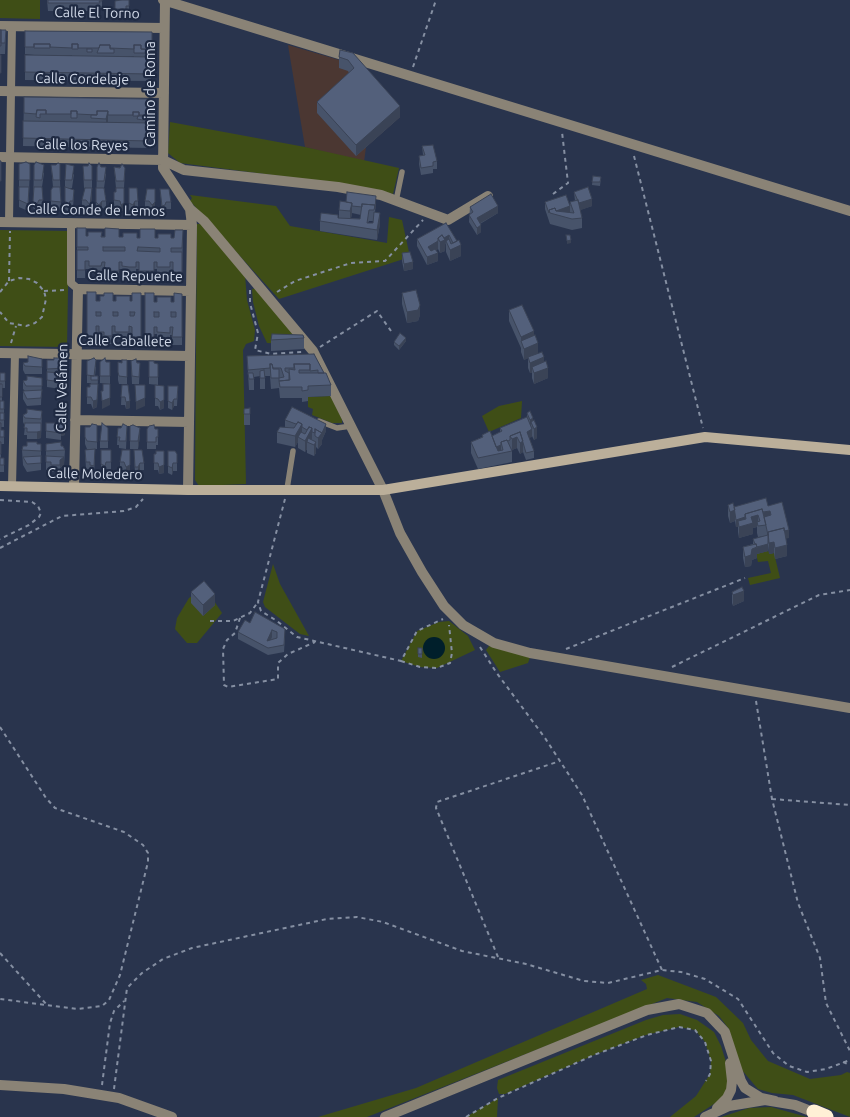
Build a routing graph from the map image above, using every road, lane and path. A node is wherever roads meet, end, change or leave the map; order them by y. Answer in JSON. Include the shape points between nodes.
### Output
{"nodes":[{"id":1,"x":164,"y":0,"type":"edge"},
{"id":2,"x":436,"y":0,"type":"edge"},
{"id":3,"x":0,"y":26,"type":"edge"},
{"id":4,"x":12,"y":26,"type":"junction"},
{"id":5,"x":164,"y":28,"type":"junction"},
{"id":6,"x":410,"y":76,"type":"junction"},
{"id":7,"x":0,"y":92,"type":"edge"},
{"id":8,"x":12,"y":92,"type":"junction"},
{"id":9,"x":164,"y":94,"type":"junction"},
{"id":10,"x":561,"y":122,"type":"junction"},
{"id":11,"x":632,"y":144,"type":"junction"},
{"id":12,"x":5,"y":157,"type":"edge"},
{"id":13,"x":163,"y":160,"type":"junction"},
{"id":14,"x":402,"y":172,"type":"dead end"},
{"id":15,"x":553,"y":194,"type":"dead end"},
{"id":16,"x":488,"y":196,"type":"edge"},
{"id":17,"x":396,"y":201,"type":"junction"},
{"id":18,"x":190,"y":209,"type":"junction"},
{"id":19,"x":850,"y":211,"type":"edge"},
{"id":20,"x":429,"y":213,"type":"junction"},
{"id":21,"x":72,"y":223,"type":"junction"},
{"id":22,"x":6,"y":224,"type":"edge"},
{"id":23,"x":192,"y":225,"type":"junction"},
{"id":24,"x":249,"y":273,"type":"junction"},
{"id":25,"x":9,"y":282,"type":"junction"},
{"id":26,"x":0,"y":285,"type":"edge"},
{"id":27,"x":4,"y":285,"type":"junction"},
{"id":28,"x":74,"y":289,"type":"junction"},
{"id":29,"x":44,"y":291,"type":"junction"},
{"id":30,"x":191,"y":291,"type":"junction"},
{"id":31,"x":0,"y":292,"type":"edge"},
{"id":32,"x":269,"y":297,"type":"junction"},
{"id":33,"x":0,"y":312,"type":"edge"},
{"id":34,"x":16,"y":326,"type":"junction"},
{"id":35,"x":391,"y":331,"type":"dead end"},
{"id":36,"x":13,"y":350,"type":"junction"},
{"id":37,"x":313,"y":351,"type":"junction"},
{"id":38,"x":0,"y":353,"type":"edge"},
{"id":39,"x":76,"y":354,"type":"junction"},
{"id":40,"x":190,"y":356,"type":"junction"},
{"id":41,"x":309,"y":418,"type":"edge"},
{"id":42,"x":75,"y":420,"type":"junction"},
{"id":43,"x":189,"y":422,"type":"junction"},
{"id":44,"x":351,"y":426,"type":"junction"},
{"id":45,"x":705,"y":437,"type":"junction"},
{"id":46,"x":850,"y":450,"type":"edge"},
{"id":47,"x":293,"y":451,"type":"dead end"},
{"id":48,"x":0,"y":486,"type":"edge"},
{"id":49,"x":12,"y":486,"type":"junction"},
{"id":50,"x":74,"y":487,"type":"junction"},
{"id":51,"x":144,"y":489,"type":"junction"},
{"id":52,"x":287,"y":489,"type":"junction"},
{"id":53,"x":188,"y":490,"type":"junction"},
{"id":54,"x":383,"y":490,"type":"junction"},
{"id":55,"x":0,"y":500,"type":"edge"},
{"id":56,"x":0,"y":539,"type":"edge"},
{"id":57,"x":0,"y":548,"type":"edge"},
{"id":58,"x":745,"y":578,"type":"dead end"},
{"id":59,"x":850,"y":590,"type":"edge"},
{"id":60,"x":258,"y":602,"type":"junction"},
{"id":61,"x":452,"y":614,"type":"junction"},
{"id":62,"x":240,"y":618,"type":"junction"},
{"id":63,"x":210,"y":621,"type":"dead end"},
{"id":64,"x":478,"y":633,"type":"junction"},
{"id":65,"x":315,"y":642,"type":"junction"},
{"id":66,"x":566,"y":649,"type":"dead end"},
{"id":67,"x":401,"y":661,"type":"junction"},
{"id":68,"x":672,"y":667,"type":"dead end"},
{"id":69,"x":754,"y":693,"type":"junction"},
{"id":70,"x":850,"y":708,"type":"edge"},
{"id":71,"x":0,"y":727,"type":"edge"},
{"id":72,"x":560,"y":761,"type":"junction"},
{"id":73,"x":772,"y":799,"type":"junction"},
{"id":74,"x":850,"y":804,"type":"edge"},
{"id":75,"x":0,"y":953,"type":"edge"},
{"id":76,"x":499,"y":958,"type":"junction"},
{"id":77,"x":662,"y":970,"type":"junction"},
{"id":78,"x":0,"y":1000,"type":"edge"},
{"id":79,"x":124,"y":1001,"type":"junction"},
{"id":80,"x":47,"y":1005,"type":"junction"},
{"id":81,"x":728,"y":1040,"type":"junction"},
{"id":82,"x":850,"y":1051,"type":"edge"},
{"id":83,"x":850,"y":1060,"type":"edge"},
{"id":84,"x":842,"y":1062,"type":"junction"},
{"id":85,"x":850,"y":1066,"type":"edge"},
{"id":86,"x":706,"y":1081,"type":"dead end"},
{"id":87,"x":0,"y":1085,"type":"edge"},
{"id":88,"x":100,"y":1095,"type":"junction"},
{"id":89,"x":114,"y":1098,"type":"junction"},
{"id":90,"x":775,"y":1101,"type":"junction"},
{"id":91,"x":821,"y":1115,"type":"edge"},
{"id":92,"x":706,"y":1116,"type":"edge"},
{"id":93,"x":172,"y":1117,"type":"edge"},
{"id":94,"x":385,"y":1117,"type":"edge"},
{"id":95,"x":466,"y":1117,"type":"edge"}],
"edges":[{"from":1,"to":5,"type":"street","name":"Camino de Roma"},
{"from":1,"to":6,"type":"street"},
{"from":2,"to":6,"type":"path"},
{"from":3,"to":4,"type":"street","name":"Calle El Torno"},
{"from":4,"to":5,"type":"street","name":"Calle El Torno"},
{"from":4,"to":8,"type":"street"},
{"from":5,"to":9,"type":"street","name":"Camino de Roma"},
{"from":6,"to":10,"type":"street"},
{"from":7,"to":8,"type":"street","name":"Calle Cordelaje"},
{"from":8,"to":9,"type":"street","name":"Calle Cordelaje"},
{"from":8,"to":12,"type":"street"},
{"from":9,"to":13,"type":"street","name":"Camino de Roma"},
{"from":10,"to":11,"type":"street"},
{"from":10,"to":15,"type":"path","via":[[568,183]]},
{"from":11,"to":19,"type":"street"},
{"from":11,"to":45,"type":"path"},
{"from":12,"to":13,"type":"street","name":"Calle los Reyes"},
{"from":12,"to":22,"type":"street"},
{"from":13,"to":17,"type":"street","via":[[184,170],[338,187]]},
{"from":13,"to":18,"type":"street","via":[[163,168]]},
{"from":14,"to":17,"type":"lane"},
{"from":16,"to":20,"type":"street","via":[[448,220]]},
{"from":17,"to":20,"type":"street"},
{"from":18,"to":23,"type":"street"},
{"from":18,"to":24,"type":"street","via":[[204,220]]},
{"from":20,"to":32,"type":"path","via":[[385,261],[351,263],[296,281]]},
{"from":21,"to":22,"type":"street","name":"Calle Conde de Lemos"},
{"from":21,"to":23,"type":"street","name":"Calle Conde de Lemos"},
{"from":21,"to":28,"type":"street","via":[[70,283]]},
{"from":22,"to":25,"type":"path"},
{"from":23,"to":30,"type":"street"},
{"from":24,"to":32,"type":"street"},
{"from":24,"to":37,"type":"path","via":[[250,303],[258,333],[255,350],[271,354]]},
{"from":25,"to":27,"type":"path"},
{"from":25,"to":29,"type":"path","via":[[29,279]]},
{"from":26,"to":27,"type":"path"},
{"from":27,"to":31,"type":"path"},
{"from":28,"to":29,"type":"path"},
{"from":28,"to":30,"type":"street","name":"Calle Repuente"},
{"from":28,"to":39,"type":"street","name":"Calle Velámen"},
{"from":29,"to":34,"type":"path","via":[[46,299],[42,317],[35,323]]},
{"from":30,"to":40,"type":"street"},
{"from":32,"to":37,"type":"street"},
{"from":33,"to":34,"type":"path"},
{"from":34,"to":36,"type":"path"},
{"from":35,"to":37,"type":"path","via":[[376,311]]},
{"from":36,"to":38,"type":"street","name":"Calle Caballete"},
{"from":36,"to":39,"type":"street","name":"Calle Caballete"},
{"from":36,"to":49,"type":"street"},
{"from":37,"to":44,"type":"street"},
{"from":39,"to":40,"type":"street","name":"Calle Caballete"},
{"from":39,"to":42,"type":"street","name":"Calle Velámen"},
{"from":40,"to":43,"type":"street"},
{"from":41,"to":44,"type":"lane","via":[[337,428]]},
{"from":42,"to":43,"type":"street"},
{"from":42,"to":50,"type":"street","name":"Calle Velámen"},
{"from":43,"to":53,"type":"street"},
{"from":44,"to":54,"type":"street"},
{"from":45,"to":46,"type":"main road","name":"Calle Moledero"},
{"from":45,"to":54,"type":"main road","name":"Calle Moledero"},
{"from":47,"to":52,"type":"lane"},
{"from":48,"to":49,"type":"main road","name":"Calle Moledero"},
{"from":49,"to":50,"type":"main road","name":"Calle Moledero"},
{"from":50,"to":51,"type":"main road","name":"Calle Moledero"},
{"from":51,"to":53,"type":"main road","name":"Calle Moledero"},
{"from":51,"to":57,"type":"path","via":[[143,500],[136,508],[62,516]]},
{"from":52,"to":53,"type":"main road","name":"Calle Moledero"},
{"from":52,"to":54,"type":"main road","name":"Calle Moledero"},
{"from":52,"to":60,"type":"path"},
{"from":54,"to":61,"type":"street","via":[[400,533],[422,572]]},
{"from":55,"to":56,"type":"path","via":[[32,502],[41,513],[29,524]]},
{"from":58,"to":66,"type":"path"},
{"from":59,"to":68,"type":"path","via":[[819,595]]},
{"from":60,"to":62,"type":"path","via":[[250,614]]},
{"from":60,"to":65,"type":"path","via":[[261,611],[297,637]]},
{"from":61,"to":64,"type":"street"},
{"from":61,"to":67,"type":"path","via":[[417,631]]},
{"from":61,"to":67,"type":"path","via":[[449,621],[450,663],[437,668]]},
{"from":62,"to":63,"type":"path"},
{"from":62,"to":65,"type":"path","via":[[235,633],[223,649],[224,685],[228,687],[278,679],[278,662]]},
{"from":64,"to":69,"type":"street","via":[[494,642],[530,653]]},
{"from":64,"to":72,"type":"path","via":[[484,655]]},
{"from":65,"to":67,"type":"path"},
{"from":69,"to":70,"type":"street"},
{"from":69,"to":73,"type":"path"},
{"from":71,"to":80,"type":"path","via":[[55,808],[124,832],[144,845],[148,853],[120,975],[110,1000],[102,1006],[77,1009]]},
{"from":72,"to":76,"type":"path","via":[[437,802],[436,808]]},
{"from":72,"to":77,"type":"path","via":[[582,795]]},
{"from":73,"to":74,"type":"path"},
{"from":73,"to":82,"type":"path","via":[[798,903],[820,958],[826,1003]]},
{"from":75,"to":80,"type":"path"},
{"from":76,"to":77,"type":"path","via":[[608,983]]},
{"from":76,"to":79,"type":"path","via":[[462,951],[383,922],[357,917],[327,918],[192,948],[163,959],[127,988]]},
{"from":77,"to":84,"type":"path","via":[[705,979],[738,998],[773,1053],[789,1066],[807,1072]]},
{"from":78,"to":80,"type":"path"},
{"from":79,"to":88,"type":"path","via":[[114,1011],[110,1023]]},
{"from":79,"to":89,"type":"path"},
{"from":81,"to":90,"type":"street","via":[[746,1088],[761,1098]]},
{"from":81,"to":92,"type":"street","via":[[731,1090],[721,1105]]},
{"from":81,"to":94,"type":"street","via":[[725,1032],[706,1013],[679,1004],[647,1010]]},
{"from":83,"to":84,"type":"path"},
{"from":84,"to":85,"type":"path"},
{"from":86,"to":95,"type":"path","via":[[711,1061],[705,1042],[695,1030],[679,1028],[646,1035],[594,1055],[498,1098]]},
{"from":87,"to":88,"type":"street"},
{"from":88,"to":89,"type":"street"},
{"from":89,"to":93,"type":"street"},
{"from":90,"to":91,"type":"street"},
{"from":90,"to":92,"type":"street","via":[[743,1102]]}]}
